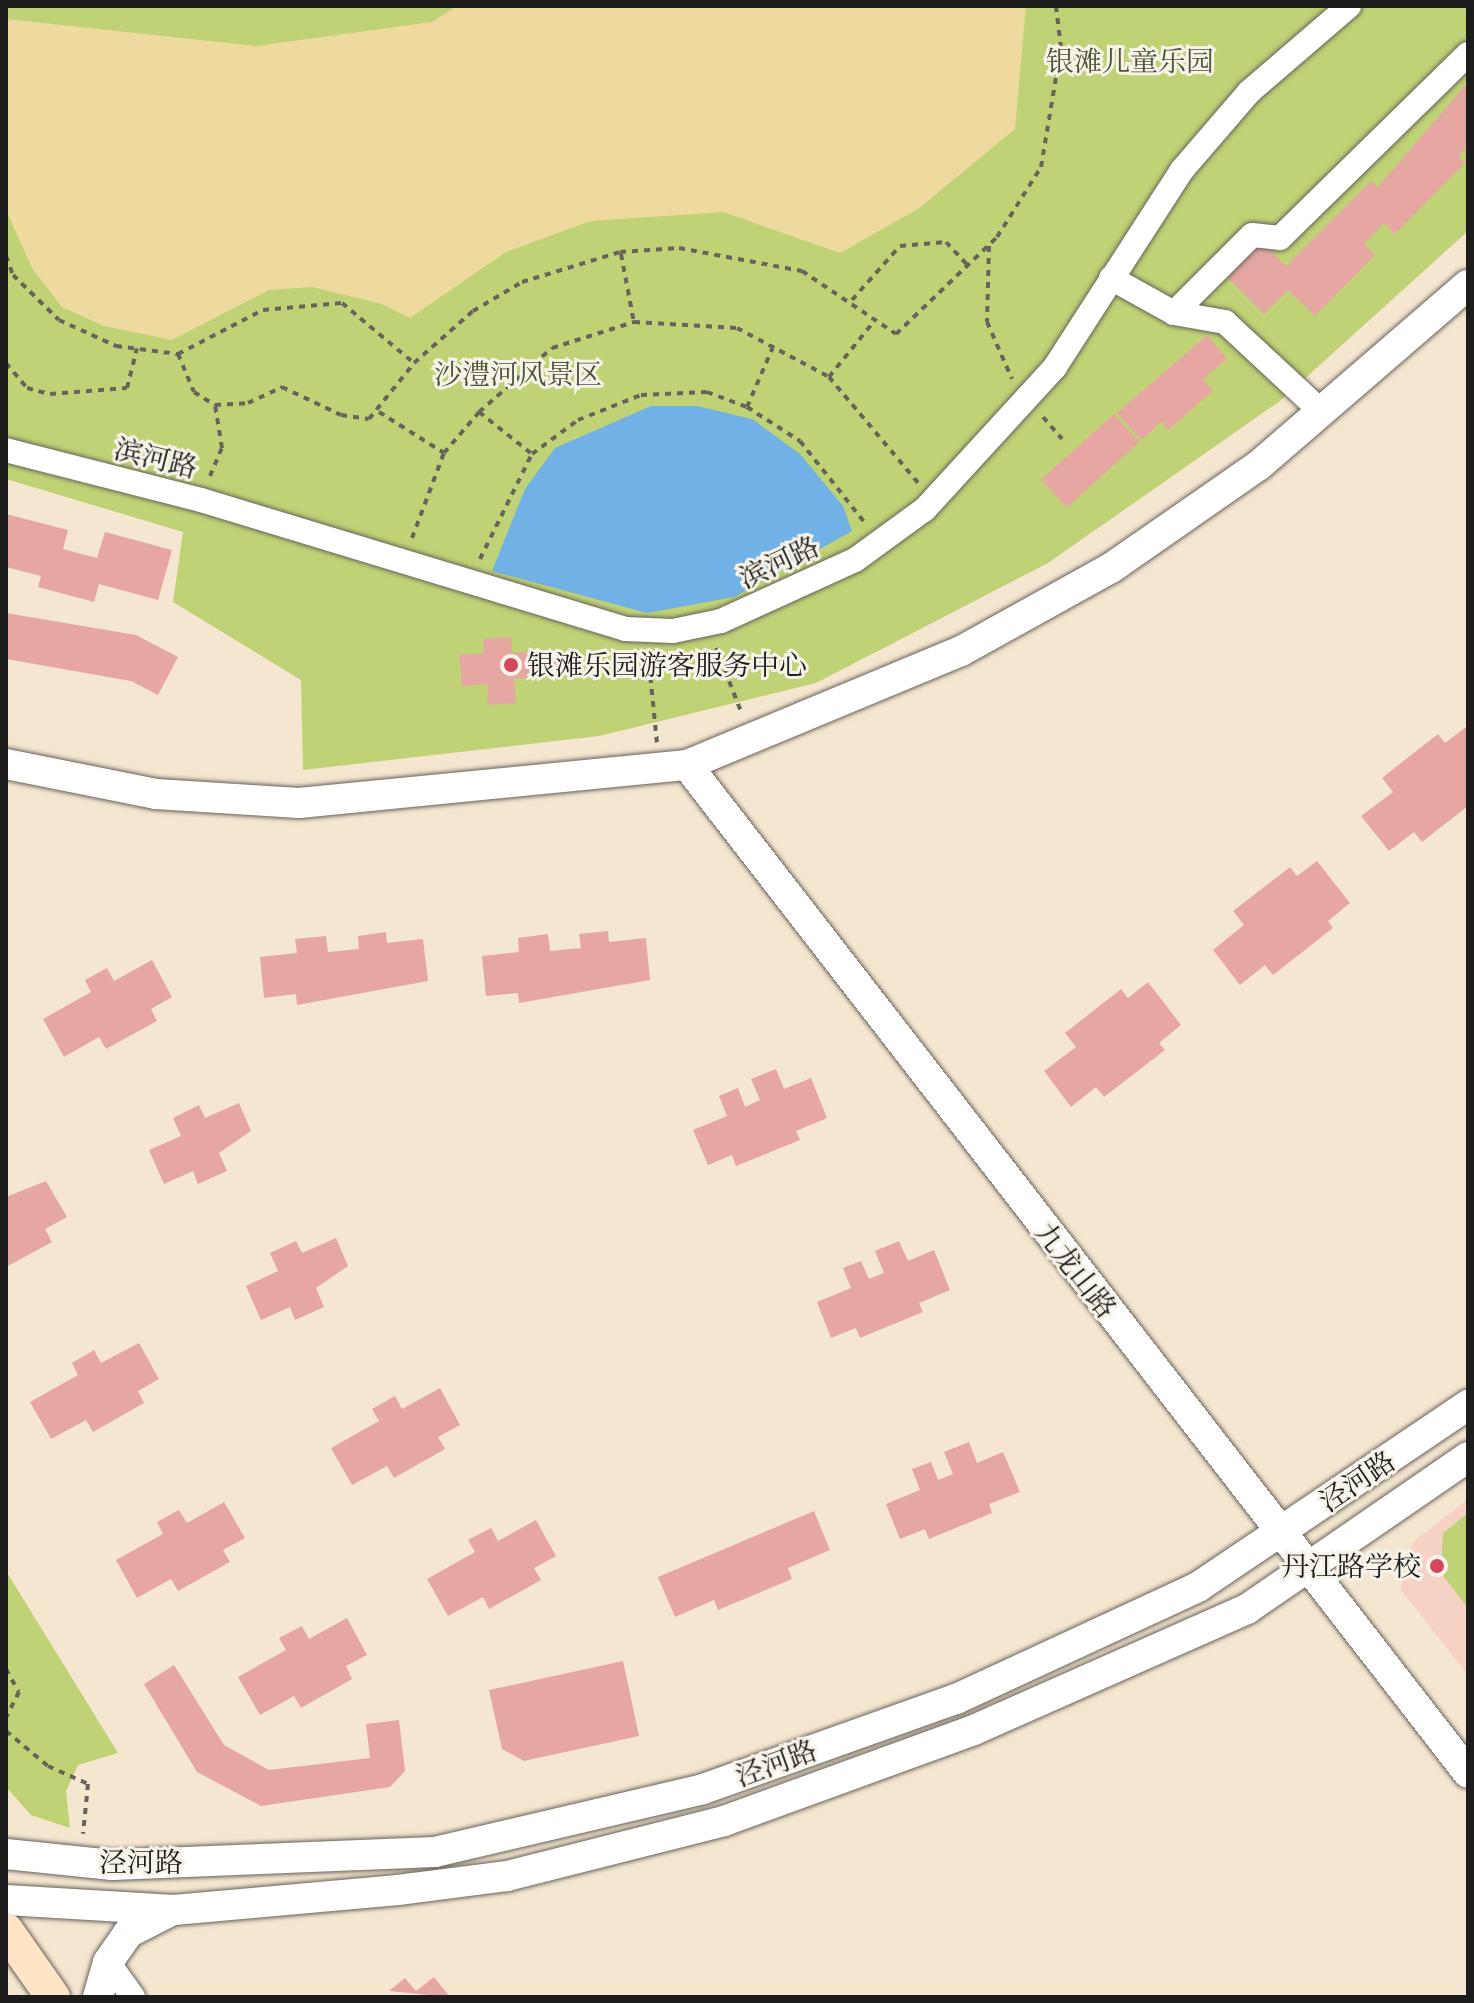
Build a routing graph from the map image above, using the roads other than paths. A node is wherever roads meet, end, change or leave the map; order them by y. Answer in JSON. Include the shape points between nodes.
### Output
{"nodes":[{"id":1,"x":1349,"y":6,"type":"edge"},
{"id":2,"x":1468,"y":54,"type":"edge"},
{"id":3,"x":1111,"y":278,"type":"junction"},
{"id":4,"x":1468,"y":285,"type":"edge"},
{"id":5,"x":1174,"y":313,"type":"junction"},
{"id":6,"x":1322,"y":412,"type":"junction"},
{"id":7,"x":6,"y":450,"type":"edge"},
{"id":8,"x":6,"y":764,"type":"edge"},
{"id":9,"x":673,"y":767,"type":"junction"},
{"id":10,"x":1468,"y":1405,"type":"edge"},
{"id":11,"x":1468,"y":1457,"type":"edge"},
{"id":12,"x":1278,"y":1534,"type":"junction"},
{"id":13,"x":1308,"y":1571,"type":"junction"},
{"id":14,"x":1468,"y":1773,"type":"edge"},
{"id":15,"x":6,"y":1854,"type":"edge"},
{"id":16,"x":6,"y":1900,"type":"edge"},
{"id":17,"x":174,"y":1910,"type":"junction"},
{"id":18,"x":6,"y":1930,"type":"edge"},
{"id":19,"x":108,"y":1962,"type":"junction"},
{"id":20,"x":53,"y":1997,"type":"edge"},
{"id":21,"x":98,"y":1997,"type":"edge"},
{"id":22,"x":133,"y":1997,"type":"edge"}],
"edges":[{"from":1,"to":3,"type":"street","name":"滨河路","via":[[1249,92],[1182,170]]},
{"from":2,"to":5,"type":"street","via":[[1280,238],[1252,235]]},
{"from":3,"to":5,"type":"street"},
{"from":3,"to":7,"type":"street","name":"滨河路","via":[[1029,401],[932,502],[878,543],[791,593],[707,623],[646,630],[201,500]]},
{"from":4,"to":6,"type":"street"},
{"from":5,"to":6,"type":"street","via":[[1225,322]]},
{"from":6,"to":9,"type":"street","via":[[1258,466],[1111,568],[961,651]]},
{"from":8,"to":9,"type":"street","via":[[156,794],[299,803]]},
{"from":9,"to":12,"type":"street","name":"九龙山路"},
{"from":10,"to":12,"type":"street","name":"泾河路"},
{"from":11,"to":13,"type":"street","name":"泾河路"},
{"from":12,"to":13,"type":"street","name":"九龙山路"},
{"from":12,"to":15,"type":"street","name":"泾河路","via":[[1198,1587],[956,1699],[703,1789],[435,1852],[112,1865]]},
{"from":13,"to":14,"type":"street","name":"九龙山路"},
{"from":13,"to":17,"type":"street","name":"泾河路","via":[[1247,1609],[974,1730],[724,1821],[507,1876]]},
{"from":16,"to":17,"type":"street","name":"泾河路"},
{"from":17,"to":19,"type":"street","via":[[128,1933]]},
{"from":18,"to":20,"type":"main road"},
{"from":19,"to":21,"type":"street"},
{"from":19,"to":22,"type":"street"}]}
